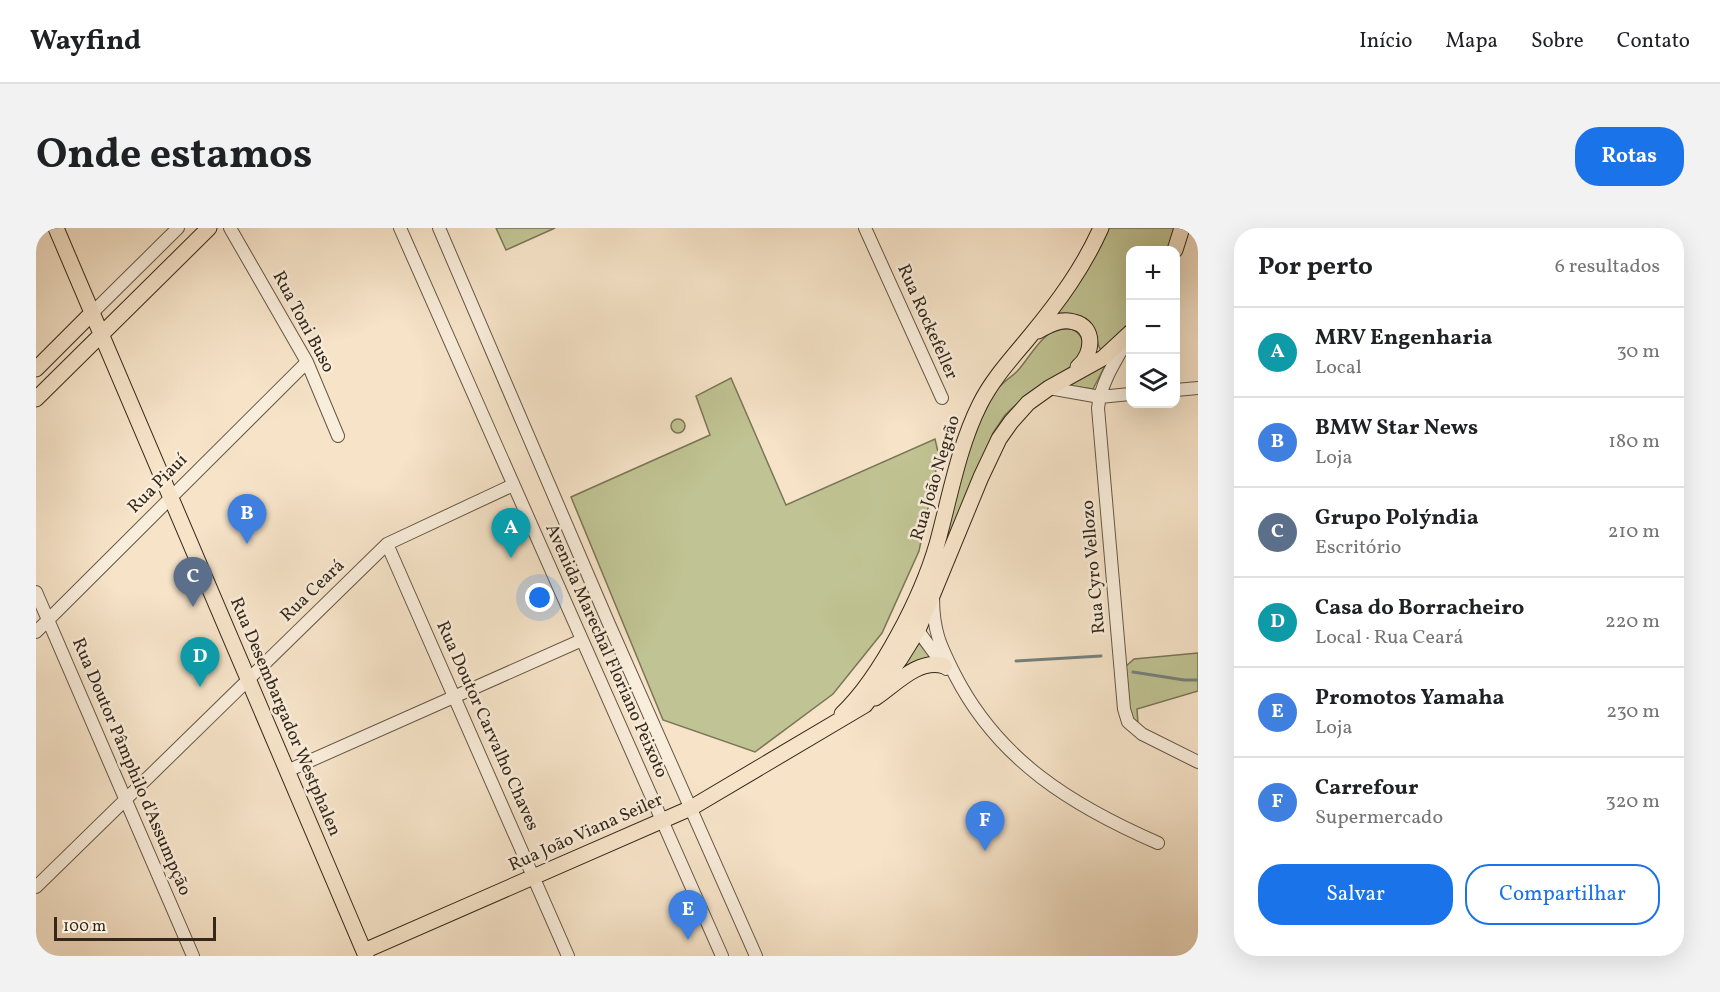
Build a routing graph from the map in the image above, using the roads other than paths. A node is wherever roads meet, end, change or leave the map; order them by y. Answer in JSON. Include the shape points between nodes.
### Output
{"nodes":[{"id":1,"x":56,"y":228,"type":"edge"},
{"id":2,"x":178,"y":228,"type":"edge"},
{"id":3,"x":209,"y":228,"type":"edge"},
{"id":4,"x":230,"y":228,"type":"edge"},
{"id":5,"x":400,"y":228,"type":"edge"},
{"id":6,"x":439,"y":228,"type":"edge"},
{"id":7,"x":865,"y":228,"type":"edge"},
{"id":8,"x":1101,"y":228,"type":"edge"},
{"id":9,"x":1182,"y":228,"type":"edge"},
{"id":10,"x":1176,"y":246,"type":"edge"},
{"id":11,"x":92,"y":313,"type":"junction"},
{"id":12,"x":101,"y":334,"type":"junction"},
{"id":13,"x":1032,"y":334,"type":"junction"},
{"id":14,"x":1126,"y":338,"type":"edge"},
{"id":15,"x":1126,"y":343,"type":"edge"},
{"id":16,"x":307,"y":362,"type":"junction"},
{"id":17,"x":36,"y":369,"type":"edge"},
{"id":18,"x":1056,"y":385,"type":"junction"},
{"id":19,"x":1198,"y":388,"type":"edge"},
{"id":20,"x":1180,"y":390,"type":"edge"},
{"id":21,"x":1126,"y":394,"type":"edge"},
{"id":22,"x":1100,"y":397,"type":"junction"},
{"id":23,"x":942,"y":398,"type":"dead end"},
{"id":24,"x":36,"y":399,"type":"edge"},
{"id":25,"x":338,"y":435,"type":"dead end"},
{"id":26,"x":513,"y":485,"type":"junction"},
{"id":27,"x":171,"y":497,"type":"junction"},
{"id":28,"x":387,"y":543,"type":"junction"},
{"id":29,"x":36,"y":592,"type":"edge"},
{"id":30,"x":933,"y":597,"type":"junction"},
{"id":31,"x":908,"y":617,"type":"junction"},
{"id":32,"x":48,"y":620,"type":"junction"},
{"id":33,"x":918,"y":630,"type":"junction"},
{"id":34,"x":36,"y":632,"type":"edge"},
{"id":35,"x":582,"y":640,"type":"junction"},
{"id":36,"x":944,"y":666,"type":"junction"},
{"id":37,"x":248,"y":680,"type":"junction"},
{"id":38,"x":960,"y":684,"type":"junction"},
{"id":39,"x":454,"y":697,"type":"junction"},
{"id":40,"x":865,"y":705,"type":"junction"},
{"id":41,"x":826,"y":728,"type":"junction"},
{"id":42,"x":1198,"y":762,"type":"edge"},
{"id":43,"x":287,"y":771,"type":"junction"},
{"id":44,"x":691,"y":808,"type":"junction"},
{"id":45,"x":662,"y":820,"type":"junction"},
{"id":46,"x":1158,"y":843,"type":"dead end"},
{"id":47,"x":534,"y":877,"type":"junction"},
{"id":48,"x":36,"y":888,"type":"edge"},
{"id":49,"x":361,"y":954,"type":"edge"},
{"id":50,"x":193,"y":956,"type":"edge"},
{"id":51,"x":568,"y":956,"type":"edge"},
{"id":52,"x":722,"y":956,"type":"edge"},
{"id":53,"x":756,"y":956,"type":"edge"}],
"edges":[{"from":1,"to":11,"type":"main road","name":"Rua Desembargador Westphalen"},
{"from":2,"to":11,"type":"street"},
{"from":3,"to":12,"type":"main road"},
{"from":4,"to":16,"type":"street","name":"Rua Toni Buso"},
{"from":5,"to":26,"type":"street","name":"Avenida Marechal Floriano Peixoto"},
{"from":6,"to":44,"type":"street","name":"Avenida Marechal Floriano Peixoto"},
{"from":7,"to":23,"type":"street","name":"Rua Rockefeller"},
{"from":8,"to":13,"type":"main road","name":"Rua João Negrão","via":[[1068,289]]},
{"from":9,"to":10,"type":"main road"},
{"from":11,"to":12,"type":"main road","name":"Rua Desembargador Westphalen"},
{"from":11,"to":17,"type":"main road"},
{"from":12,"to":24,"type":"main road"},
{"from":12,"to":27,"type":"main road","name":"Rua Desembargador Westphalen"},
{"from":13,"to":18,"type":"main road","via":[[1057,322],[1076,322],[1089,337],[1089,356]]},
{"from":13,"to":31,"type":"main road","name":"Rua João Negrão","via":[[993,382],[969,427],[926,578]]},
{"from":14,"to":18,"type":"main road","via":[[1102,358]]},
{"from":15,"to":22,"type":"street","name":"Rua Cyro Vellozo"},
{"from":16,"to":25,"type":"street","name":"Rua Toni Buso"},
{"from":16,"to":27,"type":"street","name":"Rua Piauí"},
{"from":18,"to":22,"type":"street"},
{"from":18,"to":30,"type":"main road","name":"Rua João Viana Seiler","via":[[1028,403],[999,439]]},
{"from":19,"to":20,"type":"street"},
{"from":21,"to":22,"type":"street"},
{"from":22,"to":42,"type":"street","name":"Rua Cyro Vellozo","via":[[1124,709],[1128,722],[1142,734]]},
{"from":26,"to":28,"type":"street","name":"Rua Ceará"},
{"from":26,"to":35,"type":"street","name":"Avenida Marechal Floriano Peixoto"},
{"from":27,"to":32,"type":"street","name":"Rua Piauí"},
{"from":27,"to":37,"type":"main road","name":"Rua Desembargador Westphalen"},
{"from":28,"to":37,"type":"street","name":"Rua Ceará"},
{"from":28,"to":39,"type":"street","name":"Rua Doutor Carvalho Chaves"},
{"from":29,"to":32,"type":"street","name":"Rua Doutor Pâmphilo d'Assumpção"},
{"from":30,"to":33,"type":"main road","name":"Rua João Viana Seiler"},
{"from":30,"to":38,"type":"street","via":[[936,635]]},
{"from":31,"to":33,"type":"street"},
{"from":31,"to":41,"type":"main road","name":"Rua João Viana Seiler","via":[[861,692]]},
{"from":32,"to":34,"type":"street","name":"Rua Piauí"},
{"from":32,"to":50,"type":"street","name":"Rua Doutor Pâmphilo d'Assumpção"},
{"from":33,"to":36,"type":"street"},
{"from":33,"to":40,"type":"main road","name":"Rua João Viana Seiler"},
{"from":35,"to":39,"type":"street"},
{"from":35,"to":45,"type":"street","name":"Avenida Marechal Floriano Peixoto"},
{"from":36,"to":38,"type":"street"},
{"from":36,"to":40,"type":"main road","via":[[918,667]]},
{"from":37,"to":43,"type":"main road","name":"Rua Desembargador Westphalen"},
{"from":37,"to":48,"type":"street","name":"Rua Ceará"},
{"from":38,"to":46,"type":"street","via":[[998,738],[1023,764],[1109,821]]},
{"from":39,"to":43,"type":"street"},
{"from":39,"to":47,"type":"street","name":"Rua Doutor Carvalho Chaves"},
{"from":40,"to":41,"type":"main road","name":"Rua João Viana Seiler"},
{"from":41,"to":44,"type":"main road","name":"Rua João Viana Seiler"},
{"from":43,"to":49,"type":"main road","name":"Rua Desembargador Westphalen"},
{"from":44,"to":45,"type":"main road","name":"Rua João Viana Seiler"},
{"from":44,"to":53,"type":"street","name":"Avenida Marechal Floriano Peixoto"},
{"from":45,"to":47,"type":"main road","name":"Rua João Viana Seiler"},
{"from":45,"to":52,"type":"street","name":"Avenida Marechal Floriano Peixoto"},
{"from":47,"to":49,"type":"main road","name":"Rua João Viana Seiler"},
{"from":47,"to":51,"type":"street","name":"Rua Doutor Carvalho Chaves"}]}
